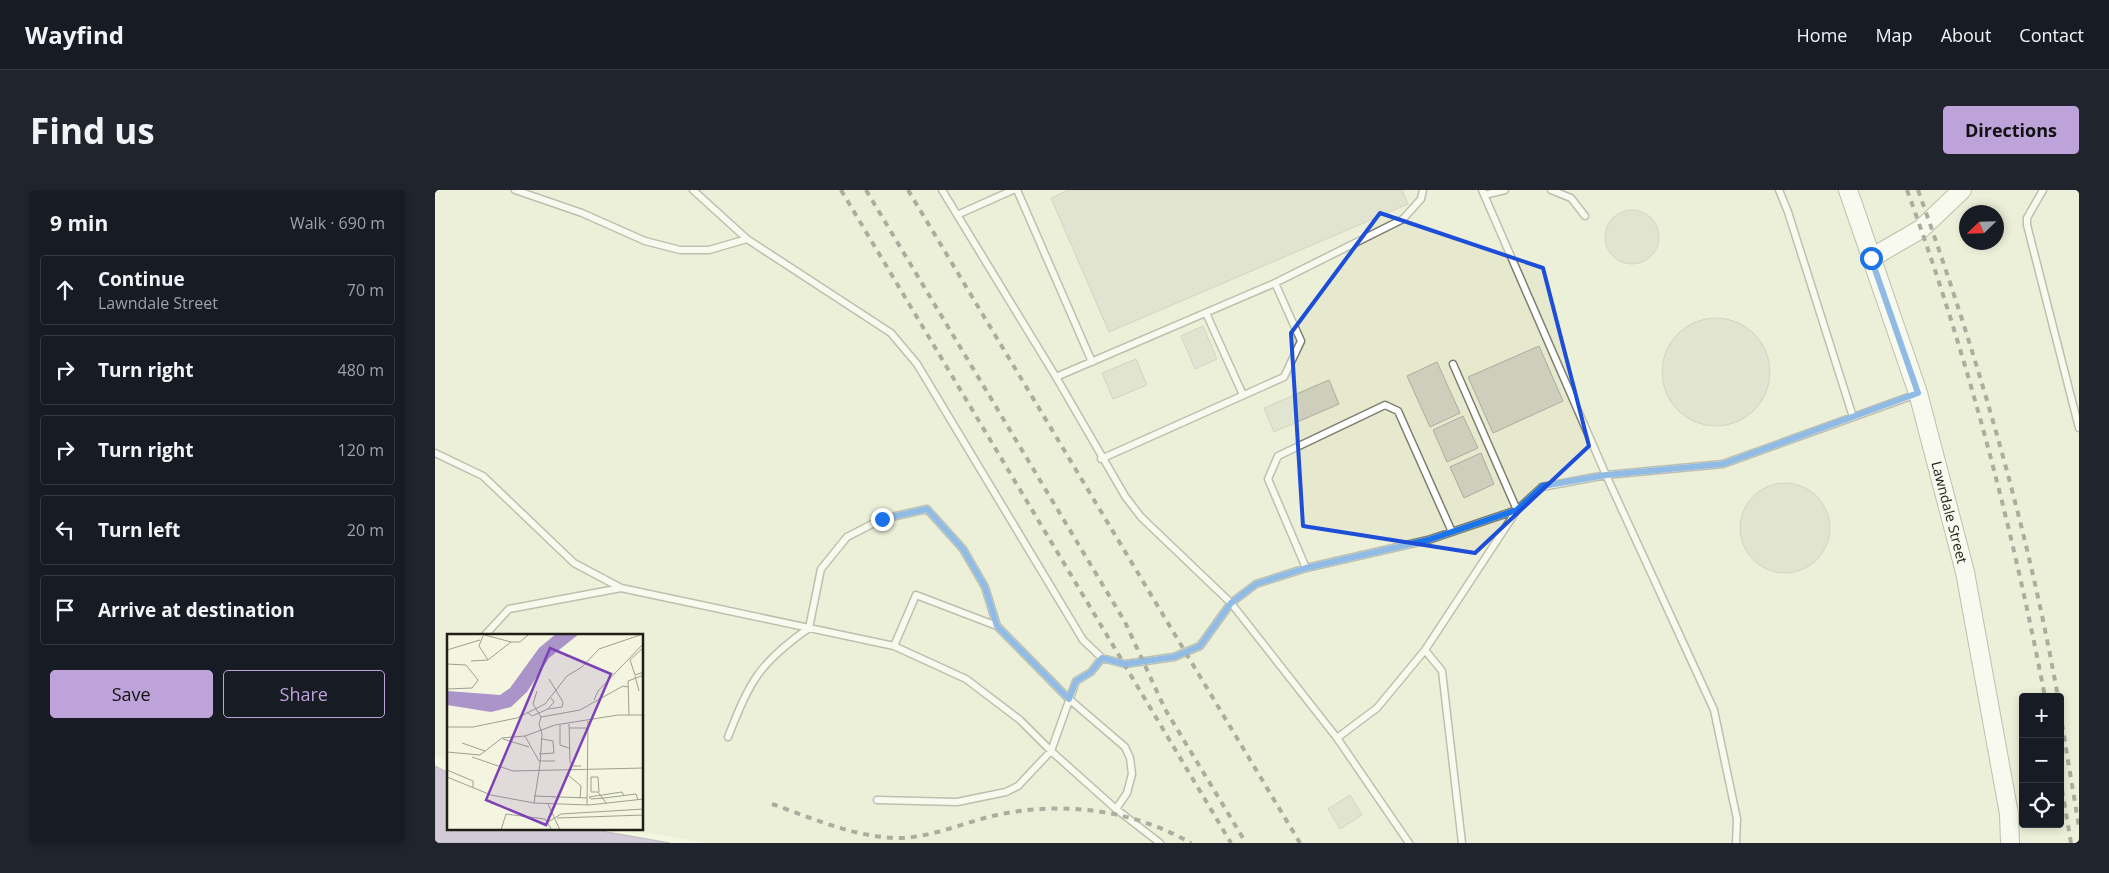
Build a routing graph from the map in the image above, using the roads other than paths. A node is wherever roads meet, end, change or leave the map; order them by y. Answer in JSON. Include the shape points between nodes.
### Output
{"nodes":[{"id":1,"x":515,"y":190,"type":"edge"},
{"id":2,"x":693,"y":190,"type":"edge"},
{"id":3,"x":942,"y":190,"type":"edge"},
{"id":4,"x":1015,"y":190,"type":"edge"},
{"id":5,"x":1423,"y":190,"type":"edge"},
{"id":6,"x":1505,"y":190,"type":"edge"},
{"id":7,"x":1551,"y":190,"type":"edge"},
{"id":8,"x":1779,"y":190,"type":"edge"},
{"id":9,"x":1848,"y":190,"type":"edge"},
{"id":10,"x":1962,"y":190,"type":"edge"},
{"id":11,"x":2042,"y":190,"type":"edge"},
{"id":12,"x":1483,"y":192,"type":"edge"},
{"id":13,"x":957,"y":214,"type":"junction"},
{"id":14,"x":1585,"y":216,"type":"dead end"},
{"id":15,"x":747,"y":239,"type":"junction"},
{"id":16,"x":1871,"y":258,"type":"junction"},
{"id":17,"x":1275,"y":283,"type":"junction"},
{"id":18,"x":1206,"y":313,"type":"junction"},
{"id":19,"x":1092,"y":362,"type":"junction"},
{"id":20,"x":1453,"y":364,"type":"dead end"},
{"id":21,"x":1056,"y":377,"type":"junction"},
{"id":22,"x":1918,"y":393,"type":"junction"},
{"id":23,"x":1243,"y":396,"type":"junction"},
{"id":24,"x":1853,"y":417,"type":"junction"},
{"id":25,"x":2079,"y":428,"type":"edge"},
{"id":26,"x":435,"y":453,"type":"edge"},
{"id":27,"x":1101,"y":459,"type":"junction"},
{"id":28,"x":1606,"y":475,"type":"junction"},
{"id":29,"x":1517,"y":510,"type":"junction"},
{"id":30,"x":1452,"y":532,"type":"junction"},
{"id":31,"x":1306,"y":568,"type":"junction"},
{"id":32,"x":621,"y":588,"type":"junction"},
{"id":33,"x":1231,"y":603,"type":"junction"},
{"id":34,"x":997,"y":626,"type":"junction"},
{"id":35,"x":809,"y":628,"type":"junction"},
{"id":36,"x":486,"y":634,"type":"edge"},
{"id":37,"x":894,"y":646,"type":"junction"},
{"id":38,"x":1425,"y":650,"type":"junction"},
{"id":39,"x":1102,"y":658,"type":"junction"},
{"id":40,"x":1069,"y":699,"type":"junction"},
{"id":41,"x":728,"y":737,"type":"dead end"},
{"id":42,"x":1337,"y":738,"type":"junction"},
{"id":43,"x":1051,"y":751,"type":"junction"},
{"id":44,"x":877,"y":800,"type":"dead end"},
{"id":45,"x":1116,"y":809,"type":"junction"},
{"id":46,"x":1160,"y":843,"type":"edge"},
{"id":47,"x":1409,"y":843,"type":"edge"},
{"id":48,"x":1462,"y":843,"type":"edge"},
{"id":49,"x":1736,"y":843,"type":"edge"},
{"id":50,"x":2010,"y":843,"type":"edge"}],
"edges":[{"from":1,"to":15,"type":"lane","via":[[581,213],[645,242],[680,250],[709,250]]},
{"from":2,"to":15,"type":"lane"},
{"from":3,"to":13,"type":"lane"},
{"from":4,"to":13,"type":"lane"},
{"from":4,"to":19,"type":"lane"},
{"from":5,"to":17,"type":"lane","via":[[1421,199],[1403,219]]},
{"from":6,"to":12,"type":"lane"},
{"from":7,"to":14,"type":"lane","via":[[1571,198]]},
{"from":8,"to":24,"type":"lane"},
{"from":9,"to":16,"type":"main road","name":"Lawndale Street"},
{"from":10,"to":16,"type":"main road","via":[[1921,229]]},
{"from":11,"to":25,"type":"lane","via":[[2027,218],[2027,225]]},
{"from":12,"to":28,"type":"lane"},
{"from":13,"to":21,"type":"lane"},
{"from":15,"to":39,"type":"lane","via":[[891,333],[917,364],[1083,640]]},
{"from":16,"to":22,"type":"main road","name":"Lawndale Street"},
{"from":17,"to":18,"type":"lane"},
{"from":17,"to":23,"type":"lane","via":[[1301,341],[1285,377]]},
{"from":18,"to":19,"type":"lane"},
{"from":18,"to":23,"type":"lane"},
{"from":19,"to":21,"type":"lane"},
{"from":20,"to":29,"type":"lane"},
{"from":21,"to":27,"type":"lane"},
{"from":22,"to":24,"type":"lane"},
{"from":22,"to":50,"type":"main road","name":"Lawndale Street","via":[[1965,572],[2009,814]]},
{"from":23,"to":27,"type":"lane"},
{"from":24,"to":28,"type":"lane","via":[[1723,464]]},
{"from":26,"to":32,"type":"lane","via":[[483,476],[574,563]]},
{"from":27,"to":33,"type":"lane","via":[[1141,517]]},
{"from":28,"to":29,"type":"lane","via":[[1543,486]]},
{"from":28,"to":49,"type":"lane","via":[[1714,710],[1737,819]]},
{"from":29,"to":30,"type":"lane"},
{"from":29,"to":38,"type":"lane"},
{"from":30,"to":31,"type":"lane"},
{"from":30,"to":31,"type":"lane","via":[[1397,411],[1385,405],[1278,456],[1268,479]]},
{"from":31,"to":33,"type":"lane","via":[[1256,584]]},
{"from":32,"to":35,"type":"lane"},
{"from":32,"to":36,"type":"lane","via":[[509,609]]},
{"from":33,"to":39,"type":"lane","via":[[1200,646],[1174,657],[1144,662],[1125,664]]},
{"from":33,"to":42,"type":"lane"},
{"from":34,"to":35,"type":"lane","via":[[985,587],[963,549],[927,509],[882,519],[847,537],[821,569]]},
{"from":34,"to":37,"type":"lane","via":[[916,595]]},
{"from":34,"to":40,"type":"lane"},
{"from":35,"to":37,"type":"lane"},
{"from":35,"to":41,"type":"lane","via":[[767,661],[747,689]]},
{"from":37,"to":43,"type":"lane","via":[[965,679],[1020,720]]},
{"from":38,"to":42,"type":"lane","via":[[1377,708]]},
{"from":38,"to":48,"type":"lane","via":[[1441,671]]},
{"from":39,"to":40,"type":"lane","via":[[1091,672],[1076,681]]},
{"from":40,"to":43,"type":"lane"},
{"from":40,"to":45,"type":"lane","via":[[1125,747],[1131,758],[1132,774],[1127,793]]},
{"from":42,"to":47,"type":"lane"},
{"from":43,"to":44,"type":"lane","via":[[1023,782],[1006,792],[957,802]]},
{"from":43,"to":45,"type":"lane"},
{"from":45,"to":46,"type":"lane"}]}
